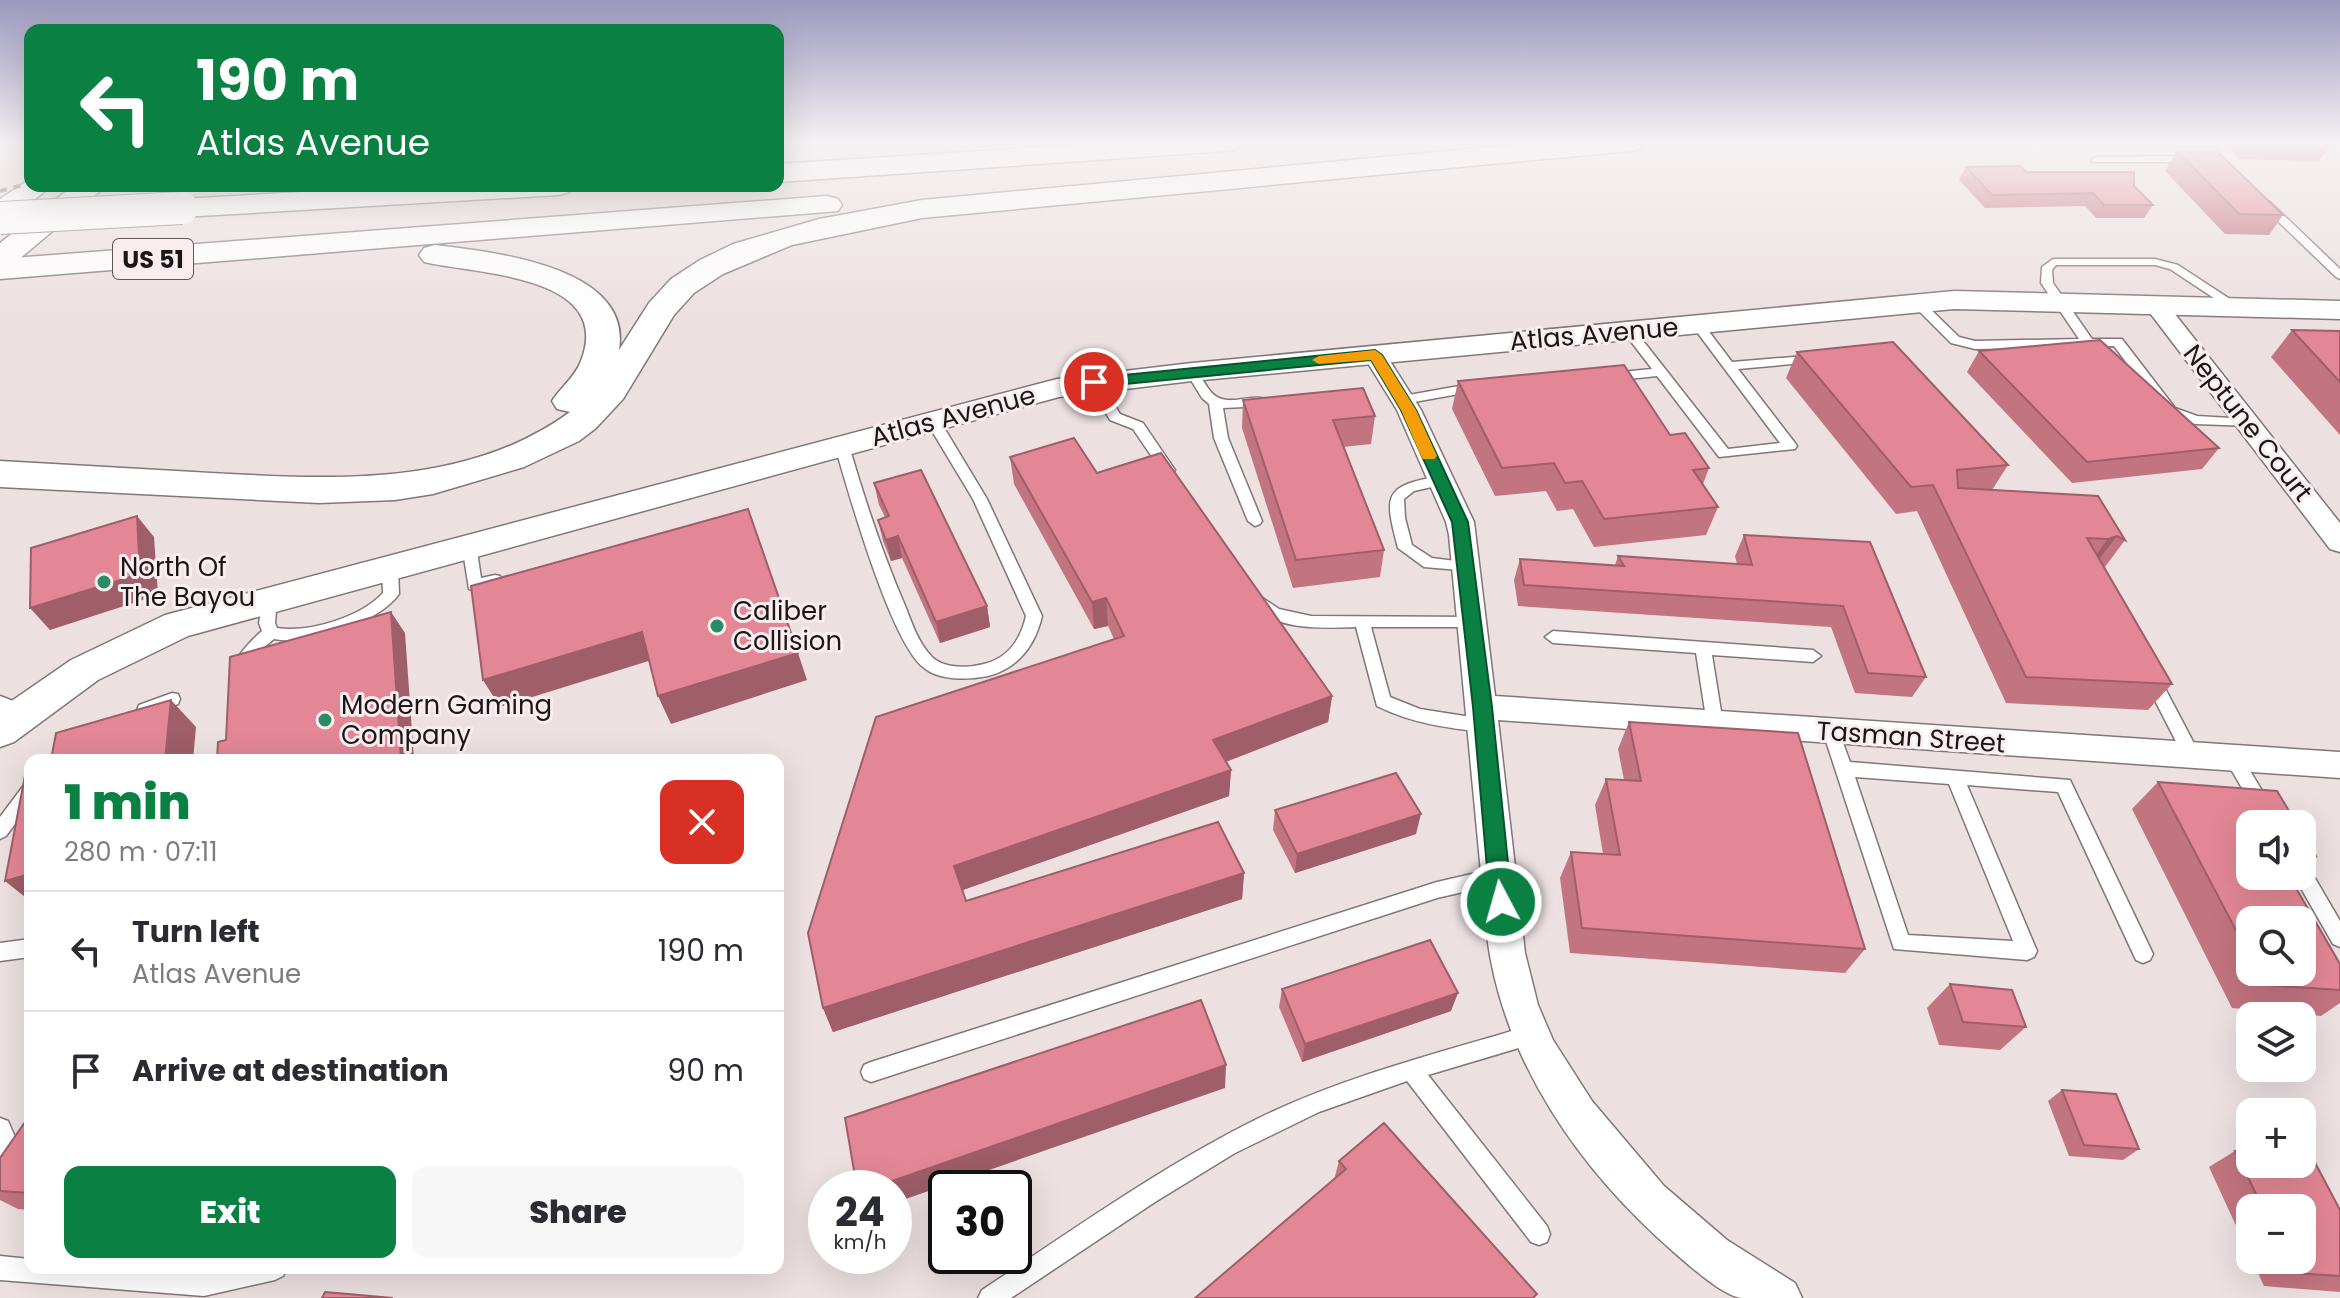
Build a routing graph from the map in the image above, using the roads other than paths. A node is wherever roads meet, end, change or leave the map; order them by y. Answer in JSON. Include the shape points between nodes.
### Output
{"nodes":[{"id":1,"x":69,"y":204,"type":"edge"},
{"id":2,"x":258,"y":204,"type":"edge"},
{"id":3,"x":862,"y":204,"type":"edge"},
{"id":4,"x":980,"y":204,"type":"edge"},
{"id":5,"x":2266,"y":204,"type":"edge"},
{"id":6,"x":0,"y":215,"type":"edge"},
{"id":7,"x":221,"y":254,"type":"junction"},
{"id":8,"x":0,"y":259,"type":"edge"},
{"id":9,"x":0,"y":269,"type":"edge"},
{"id":10,"x":2340,"y":275,"type":"edge"},
{"id":11,"x":2059,"y":302,"type":"junction"},
{"id":12,"x":1918,"y":304,"type":"junction"},
{"id":13,"x":2155,"y":304,"type":"junction"},
{"id":14,"x":2236,"y":307,"type":"junction"},
{"id":15,"x":2340,"y":310,"type":"edge"},
{"id":16,"x":1697,"y":324,"type":"junction"},
{"id":17,"x":1629,"y":331,"type":"junction"},
{"id":18,"x":2087,"y":341,"type":"junction"},
{"id":19,"x":1375,"y":355,"type":"junction"},
{"id":20,"x":1834,"y":356,"type":"edge"},
{"id":21,"x":1728,"y":366,"type":"junction"},
{"id":22,"x":1192,"y":372,"type":"junction"},
{"id":23,"x":1661,"y":372,"type":"junction"},
{"id":24,"x":1599,"y":377,"type":"edge"},
{"id":25,"x":1094,"y":382,"type":"junction"},
{"id":26,"x":1491,"y":385,"type":"edge"},
{"id":27,"x":1403,"y":400,"type":"junction"},
{"id":28,"x":1277,"y":401,"type":"edge"},
{"id":29,"x":1216,"y":404,"type":"junction"},
{"id":30,"x":933,"y":421,"type":"junction"},
{"id":31,"x":2248,"y":423,"type":"junction"},
{"id":32,"x":842,"y":446,"type":"junction"},
{"id":33,"x":0,"y":452,"type":"edge"},
{"id":34,"x":0,"y":474,"type":"edge"},
{"id":35,"x":1440,"y":481,"type":"junction"},
{"id":36,"x":1179,"y":487,"type":"edge"},
{"id":37,"x":1255,"y":521,"type":"dead end"},
{"id":38,"x":2340,"y":542,"type":"edge"},
{"id":39,"x":469,"y":545,"type":"junction"},
{"id":40,"x":390,"y":567,"type":"junction"},
{"id":41,"x":1466,"y":567,"type":"junction"},
{"id":42,"x":517,"y":574,"type":"edge"},
{"id":43,"x":1246,"y":586,"type":"edge"},
{"id":44,"x":269,"y":599,"type":"junction"},
{"id":45,"x":1470,"y":621,"type":"junction"},
{"id":46,"x":1362,"y":622,"type":"junction"},
{"id":47,"x":271,"y":633,"type":"junction"},
{"id":48,"x":1553,"y":637,"type":"dead end"},
{"id":49,"x":1703,"y":648,"type":"junction"},
{"id":50,"x":1813,"y":656,"type":"dead end"},
{"id":51,"x":2143,"y":662,"type":"edge"},
{"id":52,"x":235,"y":681,"type":"edge"},
{"id":53,"x":172,"y":699,"type":"edge"},
{"id":54,"x":8,"y":715,"type":"edge"},
{"id":55,"x":130,"y":715,"type":"edge"},
{"id":56,"x":1484,"y":716,"type":"junction"},
{"id":57,"x":1715,"y":724,"type":"junction"},
{"id":58,"x":1831,"y":732,"type":"junction"},
{"id":59,"x":2192,"y":756,"type":"junction"},
{"id":60,"x":2234,"y":759,"type":"junction"},
{"id":61,"x":2340,"y":765,"type":"edge"},
{"id":62,"x":1843,"y":769,"type":"junction"},
{"id":63,"x":1955,"y":777,"type":"junction"},
{"id":64,"x":24,"y":798,"type":"edge"},
{"id":65,"x":2265,"y":810,"type":"edge"},
{"id":66,"x":0,"y":831,"type":"edge"},
{"id":67,"x":1498,"y":876,"type":"junction"},
{"id":68,"x":2312,"y":890,"type":"edge"},
{"id":69,"x":2340,"y":938,"type":"edge"},
{"id":70,"x":24,"y":949,"type":"edge"},
{"id":71,"x":0,"y":952,"type":"edge"},
{"id":72,"x":2143,"y":954,"type":"dead end"},
{"id":73,"x":1532,"y":1035,"type":"junction"},
{"id":74,"x":871,"y":1072,"type":"dead end"},
{"id":75,"x":1413,"y":1072,"type":"junction"},
{"id":76,"x":0,"y":1129,"type":"edge"},
{"id":77,"x":0,"y":1147,"type":"edge"},
{"id":78,"x":1539,"y":1234,"type":"dead end"},
{"id":79,"x":0,"y":1268,"type":"edge"},
{"id":80,"x":24,"y":1271,"type":"edge"},
{"id":81,"x":41,"y":1274,"type":"edge"},
{"id":82,"x":248,"y":1274,"type":"edge"},
{"id":83,"x":151,"y":1290,"type":"edge"},
{"id":84,"x":1761,"y":1292,"type":"edge"},
{"id":85,"x":990,"y":1298,"type":"edge"}],
"edges":[{"from":1,"to":8,"type":"main road"},
{"from":2,"to":6,"type":"main road","number":"US 51","bridge":true},
{"from":3,"to":7,"type":"main road","number":"US 51"},
{"from":4,"to":34,"type":"main road","via":[[826,226],[764,243],[696,278],[667,303],[631,364],[583,421],[539,447],[439,482],[340,492]]},
{"from":5,"to":10,"type":"lane"},
{"from":7,"to":9,"type":"main road","number":"US 51"},
{"from":7,"to":33,"type":"main road","via":[[368,252],[513,267],[588,299],[605,324],[602,351],[594,372],[550,417],[506,442],[421,467],[388,470]]},
{"from":11,"to":12,"type":"street","name":"Atlas Avenue"},
{"from":11,"to":13,"type":"street","name":"Atlas Avenue"},
{"from":11,"to":14,"type":"lane","via":[[2047,283],[2046,269],[2053,262],[2155,262],[2174,267]]},
{"from":11,"to":18,"type":"lane"},
{"from":12,"to":16,"type":"street","name":"Atlas Avenue"},
{"from":12,"to":18,"type":"lane","via":[[1955,340],[1975,345]]},
{"from":13,"to":14,"type":"street","name":"Atlas Avenue"},
{"from":13,"to":31,"type":"street","name":"Neptune Court"},
{"from":14,"to":15,"type":"street","name":"Atlas Avenue"},
{"from":16,"to":17,"type":"street","name":"Atlas Avenue"},
{"from":16,"to":21,"type":"lane"},
{"from":17,"to":19,"type":"street","name":"Atlas Avenue"},
{"from":17,"to":23,"type":"lane"},
{"from":18,"to":31,"type":"lane","via":[[2118,342],[2170,411],[2195,420]]},
{"from":19,"to":22,"type":"street","name":"Atlas Avenue"},
{"from":19,"to":27,"type":"street"},
{"from":20,"to":21,"type":"lane"},
{"from":21,"to":23,"type":"lane","via":[[1790,446],[1724,454]]},
{"from":22,"to":25,"type":"street","name":"Atlas Avenue"},
{"from":22,"to":29,"type":"lane","via":[[1204,398]]},
{"from":23,"to":24,"type":"lane"},
{"from":25,"to":30,"type":"street","name":"Atlas Avenue"},
{"from":25,"to":36,"type":"lane","via":[[1115,417],[1138,426]]},
{"from":26,"to":27,"type":"lane"},
{"from":27,"to":35,"type":"street"},
{"from":28,"to":29,"type":"lane"},
{"from":29,"to":37,"type":"lane","via":[[1221,438]]},
{"from":30,"to":32,"type":"street","name":"Atlas Avenue"},
{"from":30,"to":32,"type":"lane","via":[[980,499],[1034,616],[1022,648],[989,669],[957,672],[924,660],[903,619]]},
{"from":31,"to":38,"type":"street","name":"Neptune Court"},
{"from":32,"to":39,"type":"street","name":"Atlas Avenue"},
{"from":35,"to":41,"type":"street","via":[[1460,522]]},
{"from":35,"to":41,"type":"lane","via":[[1398,493],[1395,506],[1405,548],[1429,563]]},
{"from":39,"to":40,"type":"street","name":"Atlas Avenue"},
{"from":39,"to":42,"type":"lane","via":[[474,585]]},
{"from":40,"to":44,"type":"street","name":"Atlas Avenue"},
{"from":40,"to":47,"type":"lane","via":[[391,594],[380,608],[289,636]]},
{"from":41,"to":45,"type":"street"},
{"from":43,"to":46,"type":"lane","via":[[1274,614],[1311,622]]},
{"from":44,"to":47,"type":"lane"},
{"from":44,"to":54,"type":"street","name":"Atlas Avenue","via":[[145,638]]},
{"from":45,"to":46,"type":"lane"},
{"from":45,"to":56,"type":"street"},
{"from":46,"to":56,"type":"lane","via":[[1383,701],[1426,719]]},
{"from":47,"to":52,"type":"lane","via":[[246,656]]},
{"from":48,"to":49,"type":"lane"},
{"from":49,"to":50,"type":"lane"},
{"from":49,"to":57,"type":"lane"},
{"from":51,"to":59,"type":"lane"},
{"from":53,"to":55,"type":"lane"},
{"from":56,"to":57,"type":"street","name":"Tasman Street"},
{"from":56,"to":67,"type":"street"},
{"from":57,"to":58,"type":"street","name":"Tasman Street"},
{"from":58,"to":59,"type":"street","name":"Tasman Street"},
{"from":58,"to":62,"type":"lane"},
{"from":59,"to":60,"type":"street","name":"Tasman Street"},
{"from":60,"to":61,"type":"street","name":"Tasman Street"},
{"from":60,"to":65,"type":"lane"},
{"from":62,"to":63,"type":"lane"},
{"from":62,"to":63,"type":"lane","via":[[1901,943],[2027,951]]},
{"from":63,"to":72,"type":"lane","via":[[2064,785]]},
{"from":64,"to":66,"type":"lane"},
{"from":67,"to":73,"type":"street","via":[[1507,952]]},
{"from":67,"to":74,"type":"lane","via":[[1437,890]]},
{"from":68,"to":69,"type":"lane"},
{"from":70,"to":71,"type":"lane"},
{"from":73,"to":75,"type":"lane"},
{"from":73,"to":84,"type":"street","via":[[1585,1126],[1636,1185],[1703,1249]]},
{"from":75,"to":78,"type":"lane"},
{"from":75,"to":85,"type":"lane","via":[[1313,1104],[1238,1141]]},
{"from":76,"to":77,"type":"lane"},
{"from":79,"to":80,"type":"lane"},
{"from":81,"to":83,"type":"lane"},
{"from":82,"to":83,"type":"lane"}]}
